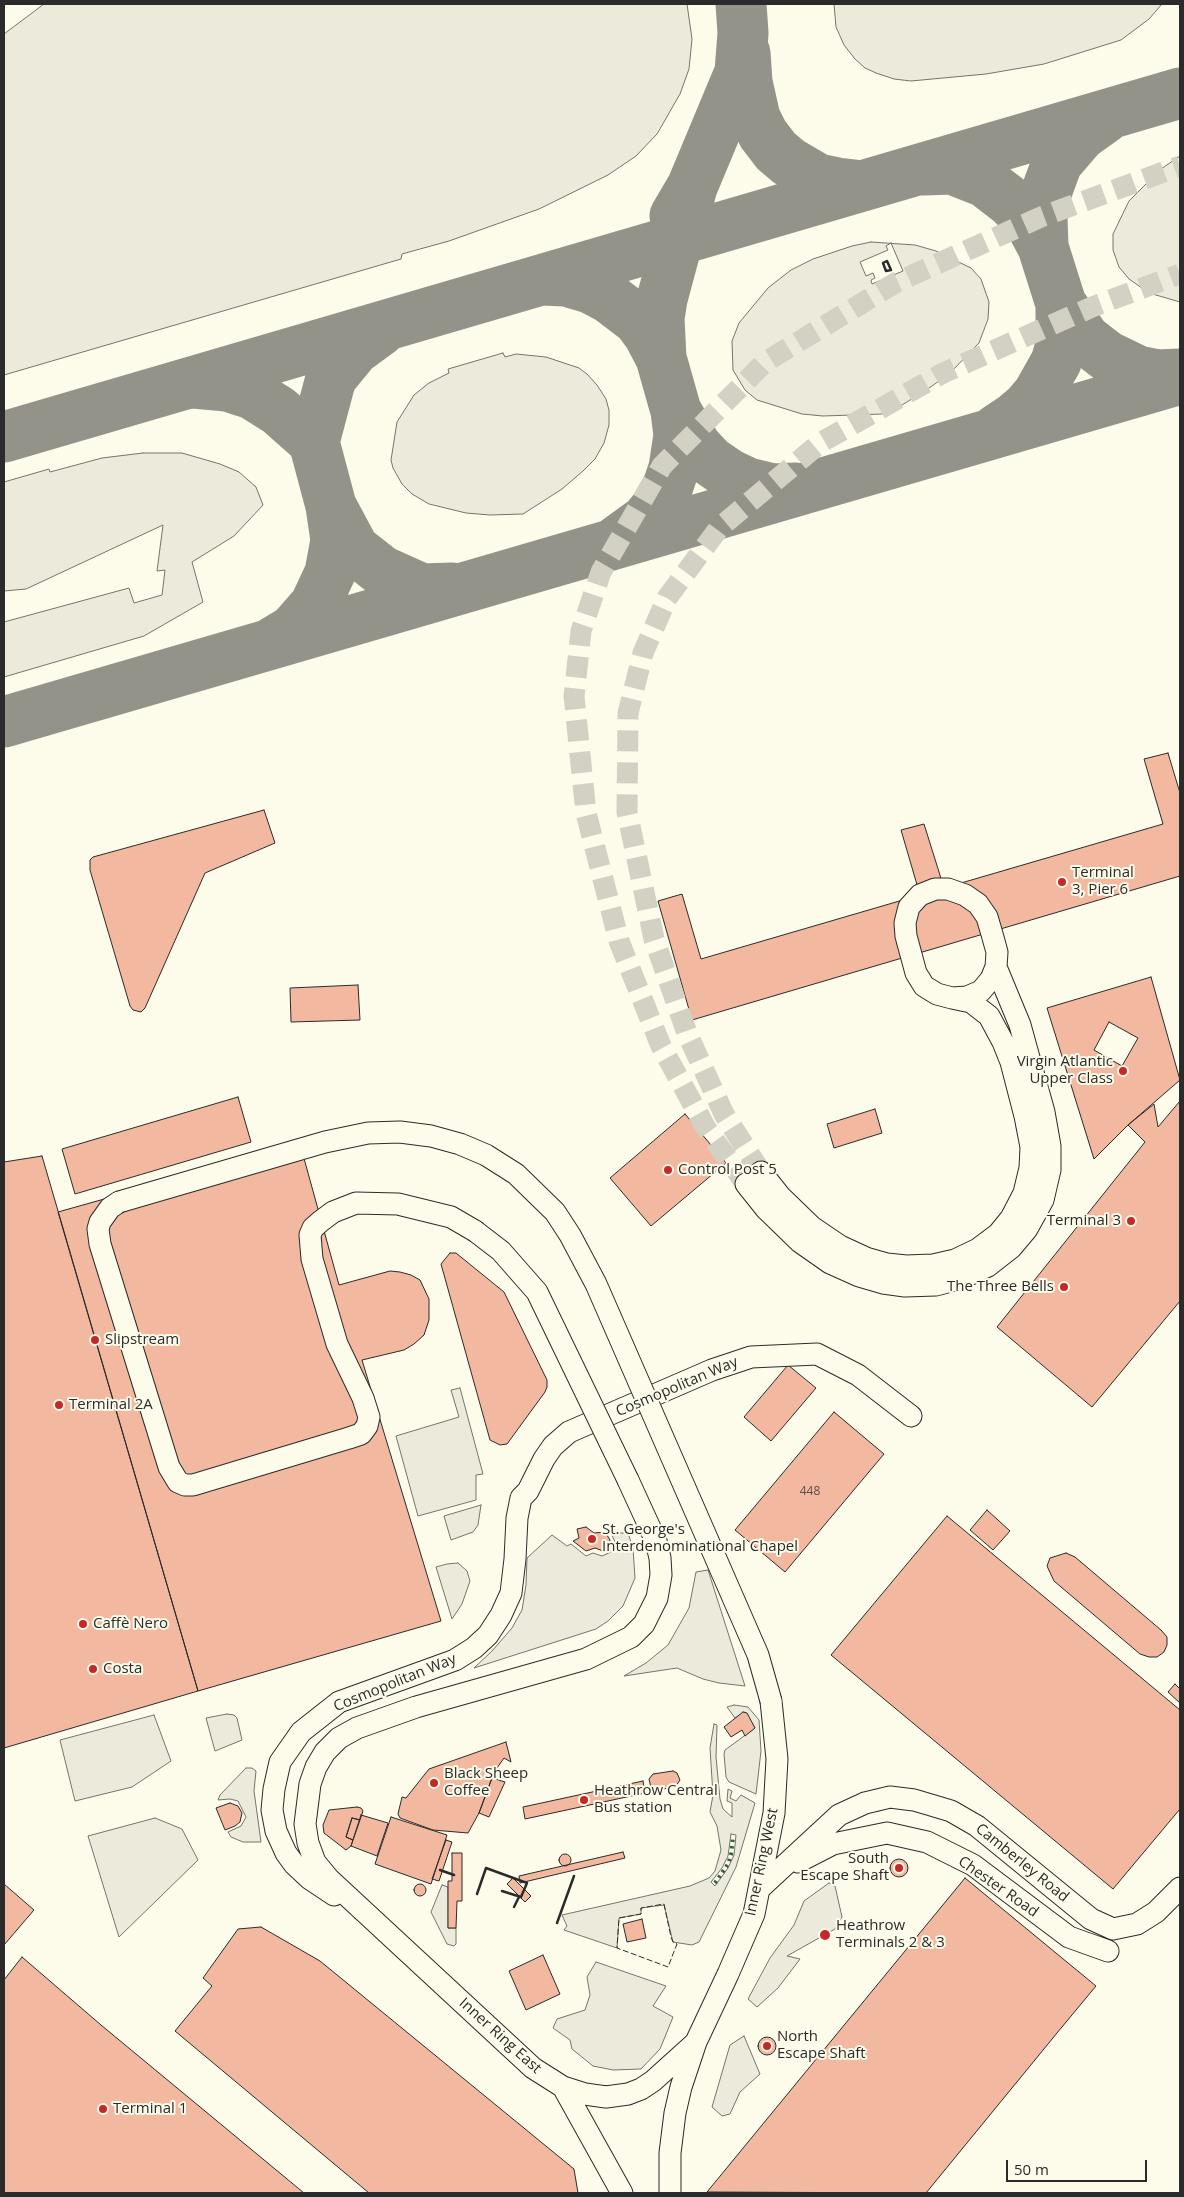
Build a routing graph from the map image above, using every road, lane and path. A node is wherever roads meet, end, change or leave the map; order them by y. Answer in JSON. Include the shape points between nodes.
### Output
{"nodes":[{"id":1,"x":996,"y":967,"type":"junction"},
{"id":2,"x":952,"y":998,"type":"junction"},
{"id":3,"x":910,"y":1416,"type":"dead end"},
{"id":4,"x":759,"y":1888,"type":"junction"},
{"id":5,"x":1180,"y":1888,"type":"edge"},
{"id":6,"x":372,"y":1920,"type":"junction"},
{"id":7,"x":1108,"y":1951,"type":"dead end"},
{"id":8,"x":696,"y":2042,"type":"junction"},
{"id":9,"x":563,"y":2087,"type":"junction"},
{"id":10,"x":622,"y":2193,"type":"edge"},
{"id":11,"x":670,"y":2193,"type":"edge"}],
"edges":[{"from":1,"to":2,"type":"street","via":[[981,991],[968,997]]},
{"from":1,"to":2,"type":"street","via":[[997,952],[992,934],[978,904],[965,894],[948,888],[920,895],[909,907],[905,923],[916,974],[924,986]]},
{"from":1,"to":2,"type":"street","via":[[1020,1025],[1044,1112],[1050,1170],[1043,1200],[1027,1229],[1011,1248],[988,1266],[936,1285],[883,1283],[830,1263],[800,1242],[766,1209],[754,1178],[840,1246],[887,1264],[934,1265],[955,1260],[998,1234],[1024,1193],[1030,1168],[1031,1147],[1025,1116],[1011,1062],[989,1016],[970,1002]]},
{"from":3,"to":6,"type":"street","name":"Cosmopolitan Way","via":[[858,1375],[817,1354],[751,1357],[712,1370],[569,1432],[553,1446],[521,1498],[510,1593],[502,1615],[488,1635],[455,1660],[339,1702],[301,1732],[280,1762],[272,1810],[276,1832],[286,1853],[310,1879]]},
{"from":4,"to":5,"type":"street","name":"Camberley Road","via":[[839,1816],[864,1803],[890,1797],[951,1811],[977,1826],[1091,1919],[1113,1930],[1136,1924],[1156,1912]]},
{"from":4,"to":6,"type":"street","name":"Inner Ring West","bridge":true,"via":[[774,1804],[777,1759],[772,1701],[758,1655],[596,1284],[555,1212],[516,1174],[460,1144],[400,1132],[368,1133],[325,1142],[119,1202],[104,1215],[98,1229],[100,1244],[172,1476],[185,1485],[193,1485],[361,1434],[369,1417],[337,1344],[312,1258],[310,1235],[321,1221],[342,1207],[356,1203],[407,1206],[451,1217],[475,1231],[502,1251],[537,1292],[649,1526],[660,1558],[661,1574],[657,1598],[647,1619],[631,1637],[616,1646],[586,1658],[382,1718],[339,1738],[325,1752],[310,1784],[305,1824],[308,1843],[315,1862],[329,1879]]},
{"from":4,"to":7,"type":"street","name":"Chester Road","via":[[806,1857],[833,1844],[887,1834],[927,1842],[973,1865],[1069,1937]]},
{"from":4,"to":8,"type":"street","name":"Inner Ring West","via":[[754,1914]]},
{"from":6,"to":9,"type":"street","name":"Inner Ring East","via":[[533,2068]]},
{"from":8,"to":9,"type":"street","name":"Inner Ring West","via":[[652,2082],[628,2094],[606,2097]]},
{"from":8,"to":11,"type":"street","name":"Inner Ring West","via":[[675,2113]]},
{"from":9,"to":10,"type":"street","name":"Inner Ring East"}]}
